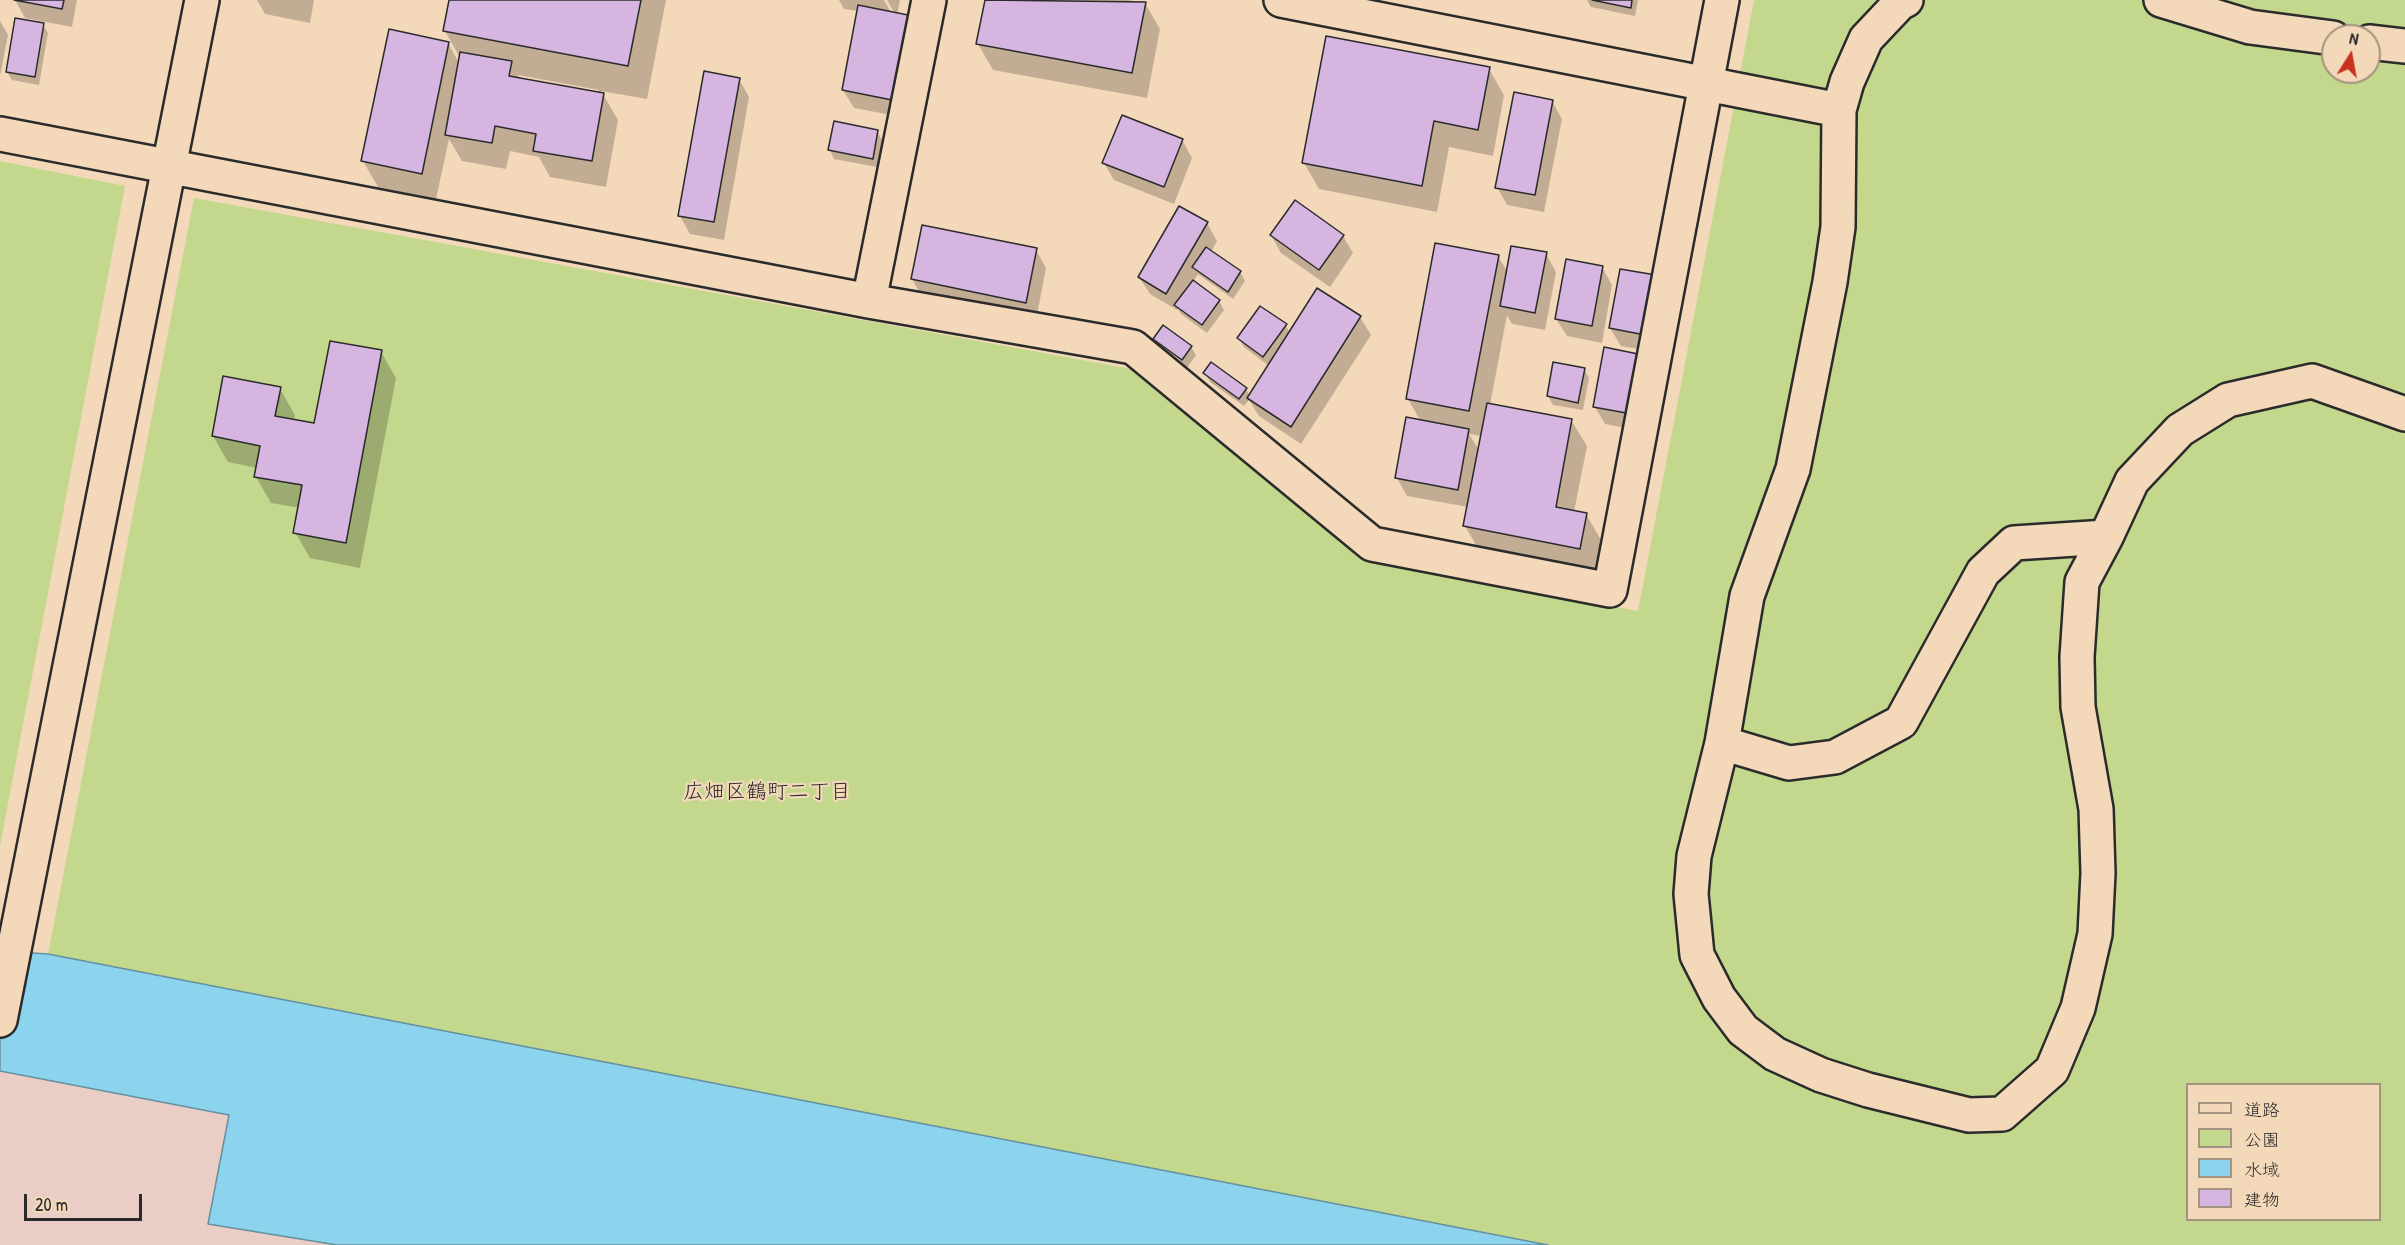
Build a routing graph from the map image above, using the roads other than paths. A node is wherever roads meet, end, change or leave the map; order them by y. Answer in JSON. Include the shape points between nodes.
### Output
{"nodes":[{"id":1,"x":202,"y":0,"type":"edge"},
{"id":2,"x":929,"y":0,"type":"edge"},
{"id":3,"x":1281,"y":0,"type":"edge"},
{"id":4,"x":1722,"y":0,"type":"edge"},
{"id":5,"x":1906,"y":0,"type":"edge"},
{"id":6,"x":2161,"y":0,"type":"edge"},
{"id":7,"x":2321,"y":36,"type":"edge"},
{"id":8,"x":2381,"y":43,"type":"edge"},
{"id":9,"x":2405,"y":46,"type":"edge"},
{"id":10,"x":1705,"y":84,"type":"junction"},
{"id":11,"x":1839,"y":110,"type":"junction"},
{"id":12,"x":0,"y":134,"type":"edge"},
{"id":13,"x":169,"y":167,"type":"junction"},
{"id":14,"x":869,"y":301,"type":"junction"},
{"id":15,"x":2405,"y":414,"type":"edge"},
{"id":16,"x":2106,"y":537,"type":"junction"},
{"id":17,"x":1722,"y":743,"type":"junction"},
{"id":18,"x":0,"y":1020,"type":"edge"}],
"edges":[{"from":1,"to":13,"type":"street"},
{"from":2,"to":14,"type":"street"},
{"from":3,"to":10,"type":"street"},
{"from":4,"to":10,"type":"street"},
{"from":5,"to":11,"type":"street","via":[[1866,39]]},
{"from":6,"to":7,"type":"street","via":[[2250,27]]},
{"from":8,"to":9,"type":"street"},
{"from":10,"to":11,"type":"street"},
{"from":10,"to":14,"type":"street","via":[[1610,590],[1372,544],[1133,347]]},
{"from":11,"to":17,"type":"street","via":[[1838,227],[1830,282],[1794,469],[1747,596]]},
{"from":12,"to":13,"type":"street"},
{"from":13,"to":14,"type":"street"},
{"from":13,"to":18,"type":"street"},
{"from":15,"to":16,"type":"street","via":[[2312,381],[2228,400],[2180,430],[2132,481]]},
{"from":16,"to":17,"type":"street","via":[[2014,543],[1983,572],[1901,722],[1835,757],[1789,763]]},
{"from":16,"to":17,"type":"street","via":[[2082,582],[2077,657],[2078,706],[2096,809],[2095,934],[2078,1008],[2052,1070],[2002,1114],[1969,1115],[1821,1075],[1775,1054],[1743,1030],[1719,998],[1697,955],[1691,894],[1694,856]]}]}
